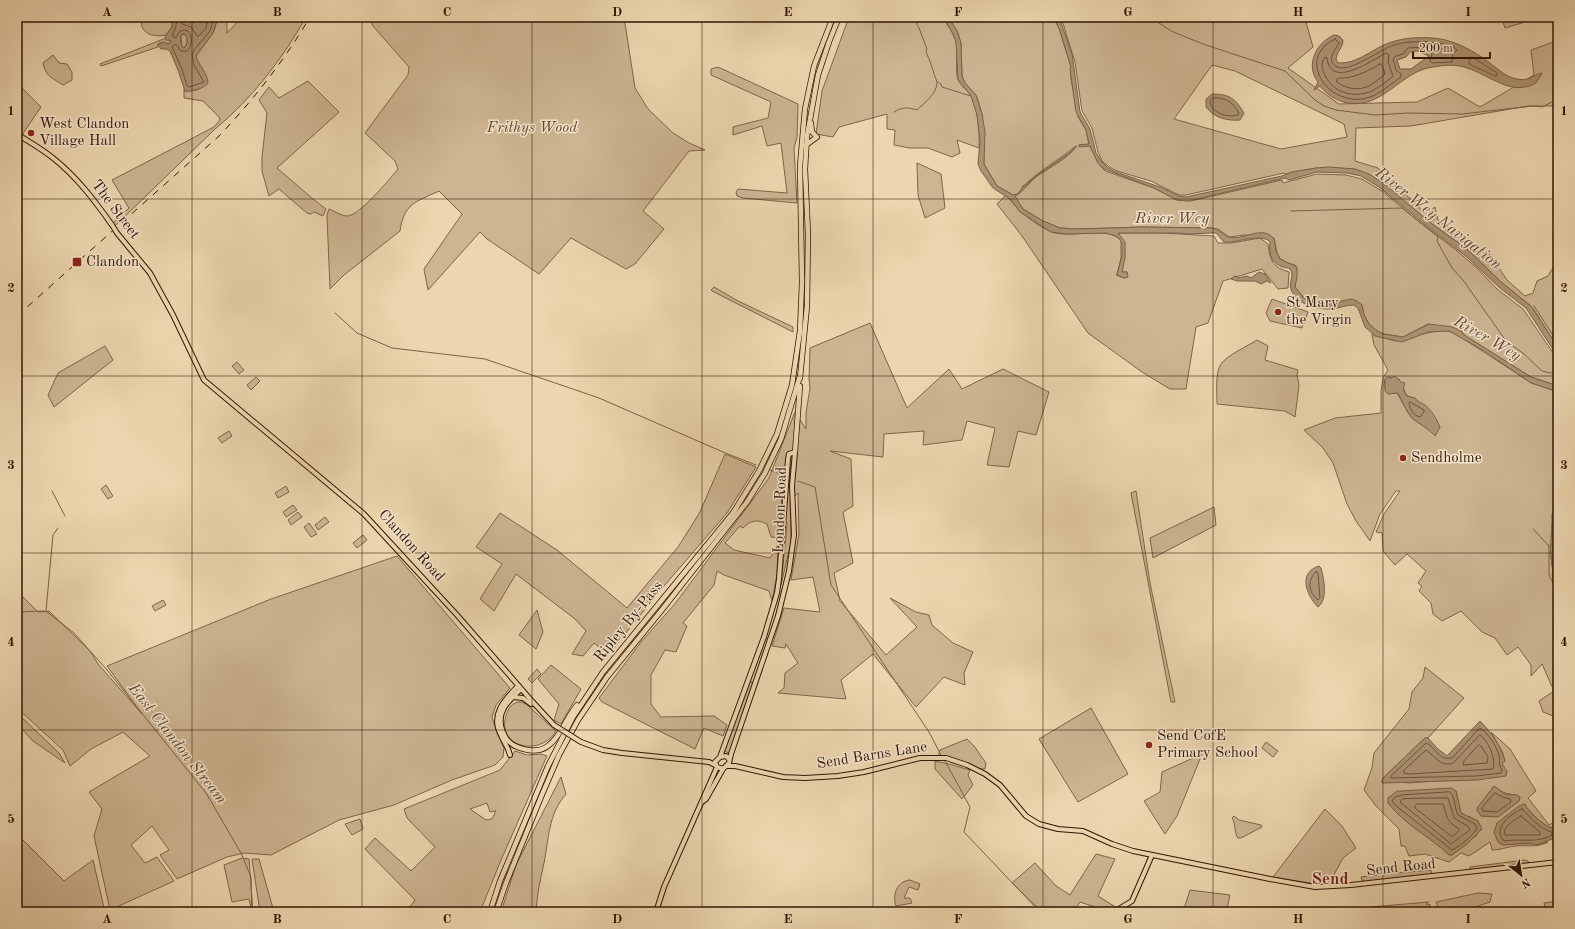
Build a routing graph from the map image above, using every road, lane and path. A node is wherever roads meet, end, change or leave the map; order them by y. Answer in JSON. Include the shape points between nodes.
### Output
{"nodes":[{"id":1,"x":833,"y":17,"type":"edge"},
{"id":2,"x":839,"y":17,"type":"edge"},
{"id":3,"x":811,"y":107,"type":"junction"},
{"id":4,"x":17,"y":134,"type":"edge"},
{"id":5,"x":806,"y":145,"type":"junction"},
{"id":6,"x":800,"y":376,"type":"junction"},
{"id":7,"x":206,"y":383,"type":"joint"},
{"id":8,"x":795,"y":452,"type":"junction"},
{"id":9,"x":520,"y":688,"type":"junction"},
{"id":10,"x":586,"y":696,"type":"junction"},
{"id":11,"x":513,"y":697,"type":"junction"},
{"id":12,"x":540,"y":710,"type":"junction"},
{"id":13,"x":514,"y":746,"type":"joint"},
{"id":14,"x":510,"y":755,"type":"dead end"},
{"id":15,"x":729,"y":760,"type":"junction"},
{"id":16,"x":717,"y":762,"type":"junction"},
{"id":17,"x":735,"y":766,"type":"junction"},
{"id":18,"x":725,"y":767,"type":"junction"},
{"id":19,"x":702,"y":802,"type":"junction"},
{"id":20,"x":1152,"y":855,"type":"junction"},
{"id":21,"x":1558,"y":862,"type":"edge"},
{"id":22,"x":490,"y":912,"type":"edge"},
{"id":23,"x":496,"y":912,"type":"edge"},
{"id":24,"x":656,"y":912,"type":"edge"},
{"id":25,"x":1114,"y":912,"type":"edge"}],
"edges":[{"from":1,"to":10,"type":"highway","name":"Ripley By-Pass","via":[[812,72],[803,122],[800,166],[802,282],[797,355],[792,385],[777,434],[767,457],[733,513]]},
{"from":2,"to":3,"type":"highway","via":[[821,64]]},
{"from":3,"to":5,"type":"highway"},
{"from":3,"to":5,"type":"highway","via":[[811,130],[816,137]]},
{"from":4,"to":7,"type":"main road","name":"The Street","bridge":true,"via":[[68,171],[87,191],[150,273]]},
{"from":5,"to":6,"type":"highway","via":[[808,306]]},
{"from":6,"to":8,"type":"highway"},
{"from":6,"to":23,"type":"highway","name":"Ripley By-Pass","via":[[781,439],[765,473],[747,502],[607,677],[578,720],[541,797]]},
{"from":7,"to":9,"type":"main road","name":"Clandon Road","via":[[364,514]]},
{"from":8,"to":15,"type":"main road","name":"London Road","via":[[791,564],[778,616]]},
{"from":8,"to":16,"type":"main road","name":"London Road","via":[[789,454],[788,458],[780,579],[772,614]]},
{"from":9,"to":11,"type":"main road"},
{"from":9,"to":12,"type":"main road","name":"Clandon Road"},
{"from":9,"to":14,"type":"main road","via":[[502,703],[497,717],[498,727]]},
{"from":10,"to":13,"type":"highway","via":[[573,710],[557,738],[548,746],[530,751]]},
{"from":10,"to":22,"type":"highway","name":"Ripley By-Pass","via":[[548,766]]},
{"from":11,"to":12,"type":"main road","via":[[523,698]]},
{"from":11,"to":13,"type":"main road","via":[[502,711],[501,724],[505,737]]},
{"from":12,"to":16,"type":"main road","name":"Clandon Road","bridge":true,"via":[[554,725],[582,743],[604,750]]},
{"from":15,"to":16,"type":"main road","via":[[726,756]]},
{"from":15,"to":17,"type":"main road"},
{"from":15,"to":18,"type":"main road","name":"London Road"},
{"from":16,"to":18,"type":"main road","name":"Send Barns Lane"},
{"from":16,"to":19,"type":"main road","name":"London Road","via":[[702,796]]},
{"from":17,"to":18,"type":"main road","name":"Send Barns Lane"},
{"from":17,"to":20,"type":"main road","name":"Send Barns Lane","via":[[779,776],[805,778],[864,772],[920,758],[943,758],[967,765],[985,774],[1000,785],[1026,816],[1039,824],[1083,831],[1121,848]]},
{"from":18,"to":19,"type":"main road","name":"London Road"},
{"from":19,"to":24,"type":"main road","via":[[664,887]]},
{"from":20,"to":21,"type":"main road","name":"Send Road","via":[[1315,887]]},
{"from":20,"to":25,"type":"main road","via":[[1132,901]]}]}
